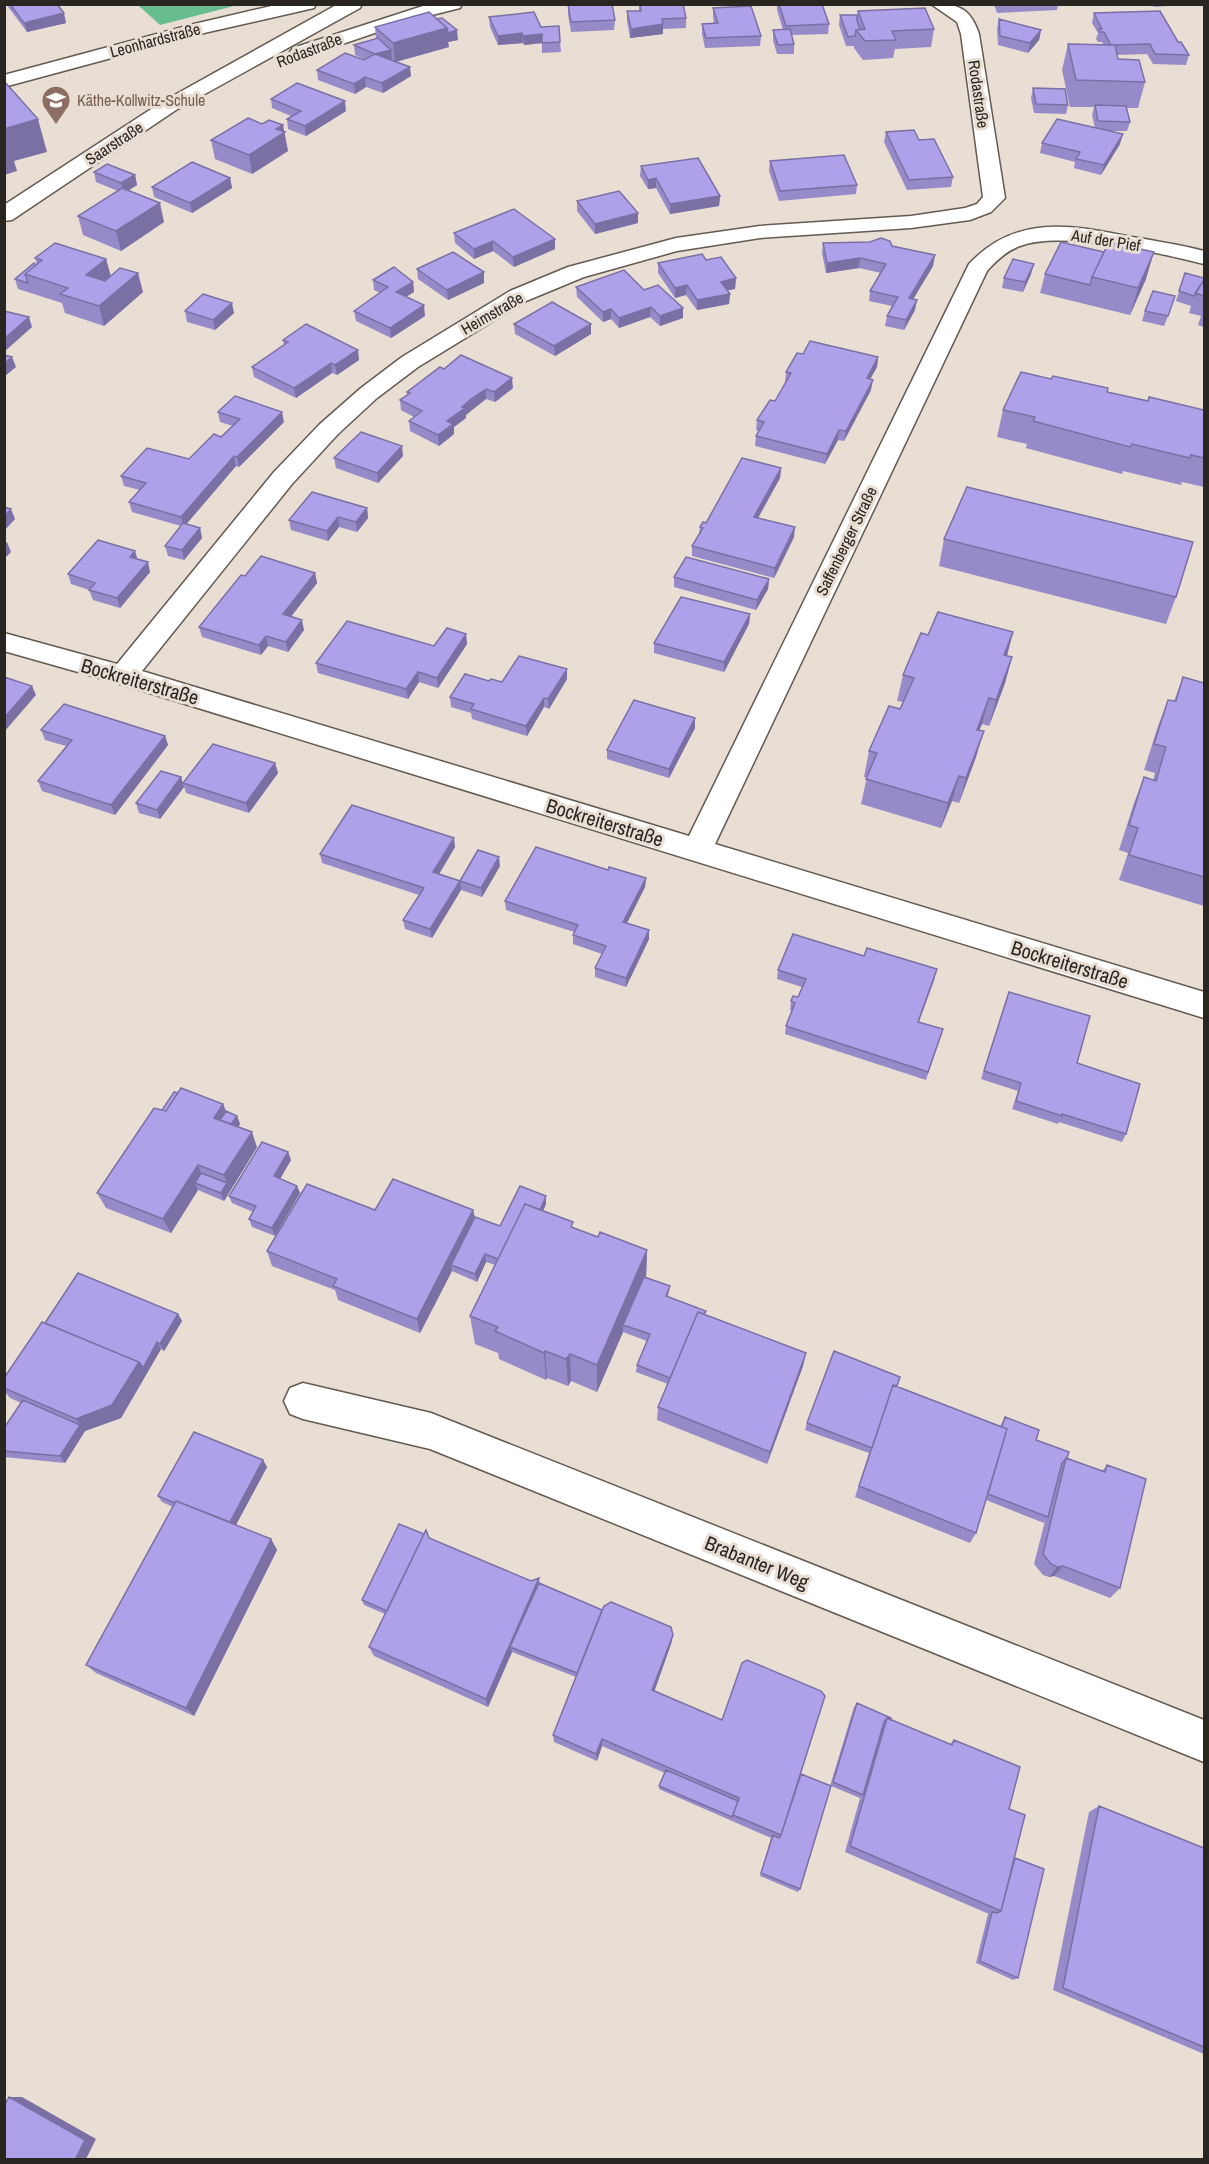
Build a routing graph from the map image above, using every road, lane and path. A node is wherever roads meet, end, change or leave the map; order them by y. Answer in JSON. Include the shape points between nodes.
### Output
{"nodes":[{"id":1,"x":307,"y":4,"type":"edge"},
{"id":2,"x":353,"y":4,"type":"edge"},
{"id":3,"x":453,"y":4,"type":"edge"},
{"id":4,"x":940,"y":4,"type":"edge"},
{"id":5,"x":4,"y":81,"type":"edge"},
{"id":6,"x":170,"y":106,"type":"junction"},
{"id":7,"x":993,"y":198,"type":"joint"},
{"id":8,"x":4,"y":215,"type":"edge"},
{"id":9,"x":1007,"y":242,"type":"joint"},
{"id":10,"x":1204,"y":257,"type":"edge"},
{"id":11,"x":4,"y":642,"type":"edge"},
{"id":12,"x":123,"y":675,"type":"junction"},
{"id":13,"x":697,"y":850,"type":"junction"},
{"id":14,"x":1204,"y":1005,"type":"edge"},
{"id":15,"x":303,"y":1401,"type":"dead end"},
{"id":16,"x":1204,"y":1741,"type":"edge"}],
"edges":[{"from":1,"to":5,"type":"street","name":"Leonhardstraße","via":[[220,23]]},
{"from":2,"to":6,"type":"street","name":"Saarstraße"},
{"from":3,"to":6,"type":"street","name":"Rodastraße","via":[[318,45]]},
{"from":4,"to":7,"type":"street","name":"Rodastraße","via":[[965,19],[970,34]]},
{"from":6,"to":8,"type":"street","name":"Saarstraße"},
{"from":7,"to":12,"type":"street","name":"Heimstraße","via":[[984,208],[970,214],[760,232],[676,244],[576,272],[518,296],[410,362],[329,429],[283,478]]},
{"from":9,"to":10,"type":"street","name":"Auf der Pief","via":[[1023,236],[1063,233]]},
{"from":9,"to":13,"type":"street","name":"Saffenberger Straße","via":[[986,256],[976,269]]},
{"from":11,"to":12,"type":"street","name":"Bockreiterstraße"},
{"from":12,"to":13,"type":"street","name":"Bockreiterstraße"},
{"from":13,"to":14,"type":"street","name":"Bockreiterstraße"},
{"from":15,"to":16,"type":"street","name":"Brabanter Weg","via":[[431,1431]]}]}
